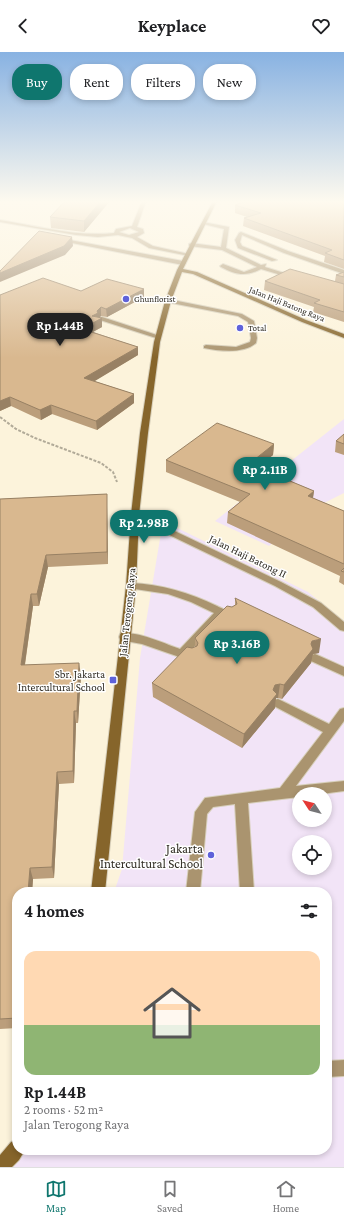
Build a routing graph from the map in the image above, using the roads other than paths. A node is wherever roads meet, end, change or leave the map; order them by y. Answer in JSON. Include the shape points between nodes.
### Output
{"nodes":[{"id":1,"x":130,"y":253,"type":"edge"},
{"id":2,"x":163,"y":253,"type":"edge"},
{"id":3,"x":188,"y":253,"type":"edge"},
{"id":4,"x":232,"y":253,"type":"edge"},
{"id":5,"x":256,"y":253,"type":"edge"},
{"id":6,"x":284,"y":253,"type":"edge"},
{"id":7,"x":289,"y":253,"type":"edge"},
{"id":8,"x":274,"y":260,"type":"junction"},
{"id":9,"x":183,"y":263,"type":"junction"},
{"id":10,"x":223,"y":266,"type":"dead end"},
{"id":11,"x":261,"y":267,"type":"junction"},
{"id":12,"x":344,"y":272,"type":"edge"},
{"id":13,"x":302,"y":279,"type":"edge"},
{"id":14,"x":168,"y":301,"type":"junction"},
{"id":15,"x":102,"y":320,"type":"edge"},
{"id":16,"x":344,"y":336,"type":"edge"},
{"id":17,"x":158,"y":337,"type":"junction"},
{"id":18,"x":206,"y":347,"type":"dead end"},
{"id":19,"x":135,"y":516,"type":"junction"},
{"id":20,"x":131,"y":586,"type":"junction"},
{"id":21,"x":344,"y":627,"type":"edge"},
{"id":22,"x":124,"y":637,"type":"junction"},
{"id":23,"x":315,"y":658,"type":"dead end"},
{"id":24,"x":344,"y":672,"type":"edge"},
{"id":25,"x":278,"y":703,"type":"edge"},
{"id":26,"x":344,"y":712,"type":"edge"},
{"id":27,"x":330,"y":730,"type":"junction"},
{"id":28,"x":344,"y":786,"type":"edge"},
{"id":29,"x":284,"y":793,"type":"junction"},
{"id":30,"x":241,"y":798,"type":"junction"},
{"id":31,"x":99,"y":887,"type":"edge"},
{"id":32,"x":194,"y":887,"type":"edge"},
{"id":33,"x":247,"y":887,"type":"edge"},
{"id":34,"x":344,"y":1068,"type":"edge"},
{"id":35,"x":332,"y":1069,"type":"edge"},
{"id":36,"x":13,"y":1155,"type":"edge"},
{"id":37,"x":0,"y":1167,"type":"edge"}],
"edges":[{"from":1,"to":9,"type":"street"},
{"from":2,"to":9,"type":"street"},
{"from":3,"to":9,"type":"street","name":"Jalan Terogong Raya"},
{"from":4,"to":11,"type":"street"},
{"from":5,"to":8,"type":"street"},
{"from":6,"to":8,"type":"street"},
{"from":7,"to":12,"type":"street"},
{"from":8,"to":11,"type":"street"},
{"from":9,"to":14,"type":"street","name":"Jalan Terogong Raya"},
{"from":9,"to":16,"type":"street","name":"Jalan Haji Batong Raya","via":[[195,273]]},
{"from":10,"to":11,"type":"street","via":[[238,274]]},
{"from":11,"to":13,"type":"street"},
{"from":14,"to":17,"type":"street","name":"Jalan Terogong Raya"},
{"from":14,"to":18,"type":"street","via":[[240,315],[251,321],[253,343],[241,348]]},
{"from":15,"to":17,"type":"street"},
{"from":17,"to":19,"type":"street","name":"Jalan Terogong Raya"},
{"from":19,"to":20,"type":"street","name":"Jalan Terogong Raya"},
{"from":19,"to":21,"type":"street","name":"Jalan Haji Batong II","via":[[284,587],[317,605]]},
{"from":20,"to":22,"type":"street","name":"Jalan Terogong Raya"},
{"from":20,"to":22,"type":"street","via":[[149,586],[182,595],[225,614],[186,655],[143,640]]},
{"from":22,"to":31,"type":"street","name":"Jalan Terogong Raya"},
{"from":23,"to":24,"type":"street"},
{"from":25,"to":27,"type":"street"},
{"from":26,"to":27,"type":"street"},
{"from":27,"to":29,"type":"street"},
{"from":28,"to":29,"type":"street"},
{"from":29,"to":30,"type":"street"},
{"from":30,"to":32,"type":"street","via":[[209,802],[201,812]]},
{"from":30,"to":33,"type":"street"},
{"from":34,"to":35,"type":"street"},
{"from":36,"to":37,"type":"street"}]}
